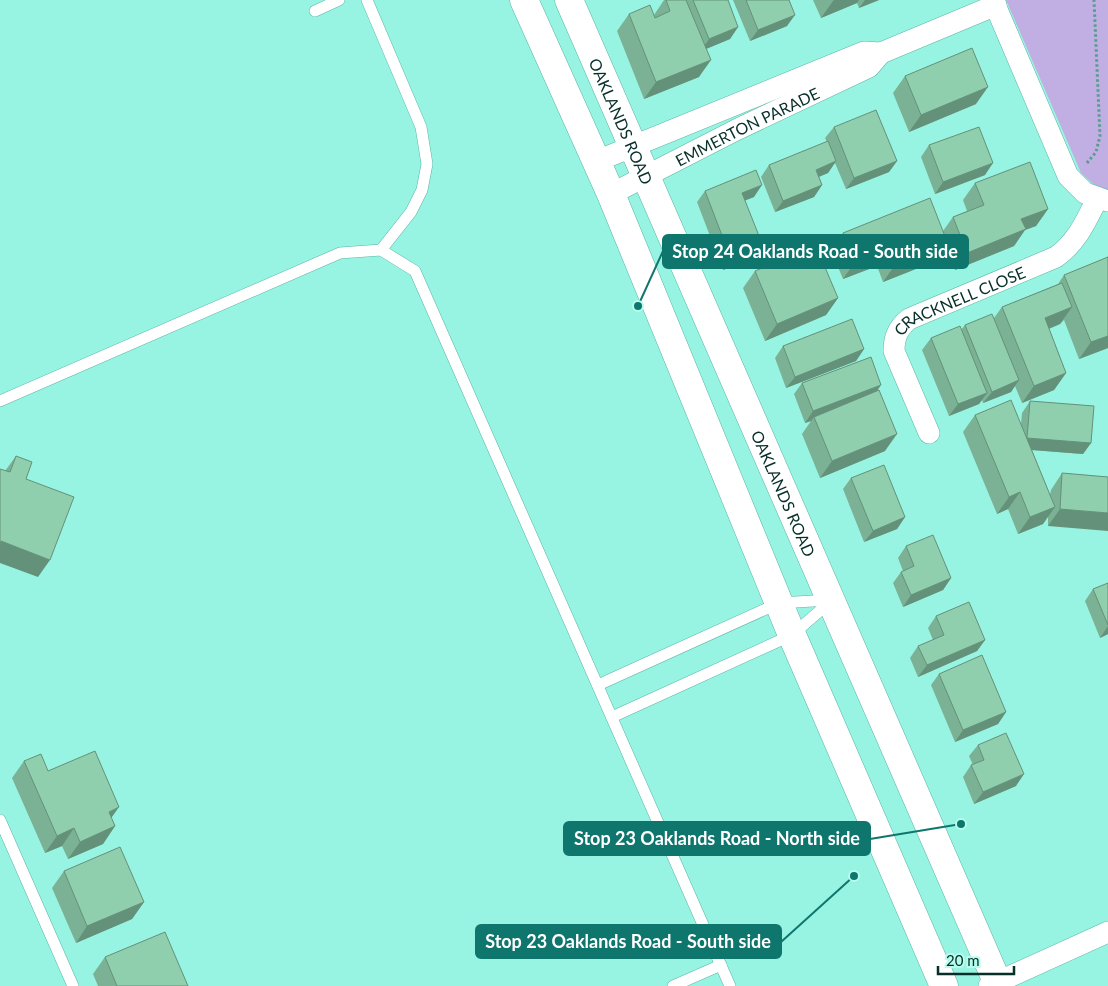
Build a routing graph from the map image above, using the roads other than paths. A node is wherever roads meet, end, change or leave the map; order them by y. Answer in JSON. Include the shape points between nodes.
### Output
{"nodes":[{"id":1,"x":339,"y":0,"type":"edge"},
{"id":2,"x":366,"y":0,"type":"edge"},
{"id":3,"x":524,"y":0,"type":"edge"},
{"id":4,"x":569,"y":0,"type":"edge"},
{"id":5,"x":994,"y":3,"type":"edge"},
{"id":6,"x":315,"y":11,"type":"dead end"},
{"id":7,"x":881,"y":53,"type":"junction"},
{"id":8,"x":632,"y":146,"type":"junction"},
{"id":9,"x":597,"y":161,"type":"junction"},
{"id":10,"x":646,"y":178,"type":"junction"},
{"id":11,"x":611,"y":194,"type":"junction"},
{"id":12,"x":1103,"y":200,"type":"edge"},
{"id":13,"x":381,"y":250,"type":"junction"},
{"id":14,"x":0,"y":401,"type":"edge"},
{"id":15,"x":929,"y":432,"type":"dead end"},
{"id":16,"x":832,"y":600,"type":"junction"},
{"id":17,"x":779,"y":602,"type":"junction"},
{"id":18,"x":792,"y":635,"type":"junction"},
{"id":19,"x":598,"y":685,"type":"junction"},
{"id":20,"x":612,"y":717,"type":"junction"},
{"id":21,"x":0,"y":820,"type":"edge"},
{"id":22,"x":1108,"y":932,"type":"edge"},
{"id":23,"x":721,"y":965,"type":"junction"},
{"id":24,"x":995,"y":985,"type":"edge"},
{"id":25,"x":72,"y":986,"type":"edge"},
{"id":26,"x":673,"y":986,"type":"edge"},
{"id":27,"x":730,"y":986,"type":"edge"},
{"id":28,"x":944,"y":986,"type":"edge"}],
"edges":[{"from":1,"to":6,"type":"lane"},
{"from":2,"to":13,"type":"lane","via":[[421,127],[427,164],[422,190],[411,212]]},
{"from":3,"to":9,"type":"main road"},
{"from":4,"to":8,"type":"main road","name":"OAKLANDS ROAD"},
{"from":5,"to":7,"type":"street","name":"EMMERTON PARADE"},
{"from":5,"to":12,"type":"street","via":[[1068,176],[1077,187]]},
{"from":7,"to":8,"type":"street","name":"EMMERTON PARADE","via":[[864,52]]},
{"from":7,"to":10,"type":"street","name":"EMMERTON PARADE","via":[[869,67],[736,130]]},
{"from":8,"to":9,"type":"street","name":"EMMERTON PARADE"},
{"from":8,"to":10,"type":"main road","name":"OAKLANDS ROAD"},
{"from":9,"to":11,"type":"main road"},
{"from":10,"to":11,"type":"street","name":"EMMERTON PARADE"},
{"from":10,"to":16,"type":"main road","name":"OAKLANDS ROAD"},
{"from":11,"to":17,"type":"main road"},
{"from":12,"to":15,"type":"street","name":"CRACKNELL CLOSE","via":[[1079,235],[1056,257],[909,319],[901,326],[894,351]]},
{"from":13,"to":14,"type":"lane","via":[[340,253]]},
{"from":13,"to":19,"type":"lane","via":[[414,271]]},
{"from":16,"to":17,"type":"lane"},
{"from":16,"to":18,"type":"lane"},
{"from":16,"to":24,"type":"main road","name":"OAKLANDS ROAD"},
{"from":17,"to":18,"type":"main road"},
{"from":17,"to":19,"type":"lane"},
{"from":18,"to":20,"type":"lane"},
{"from":18,"to":28,"type":"main road"},
{"from":19,"to":20,"type":"lane"},
{"from":20,"to":23,"type":"lane"},
{"from":21,"to":25,"type":"lane"},
{"from":22,"to":24,"type":"street"},
{"from":23,"to":26,"type":"lane"},
{"from":23,"to":27,"type":"lane"}]}
